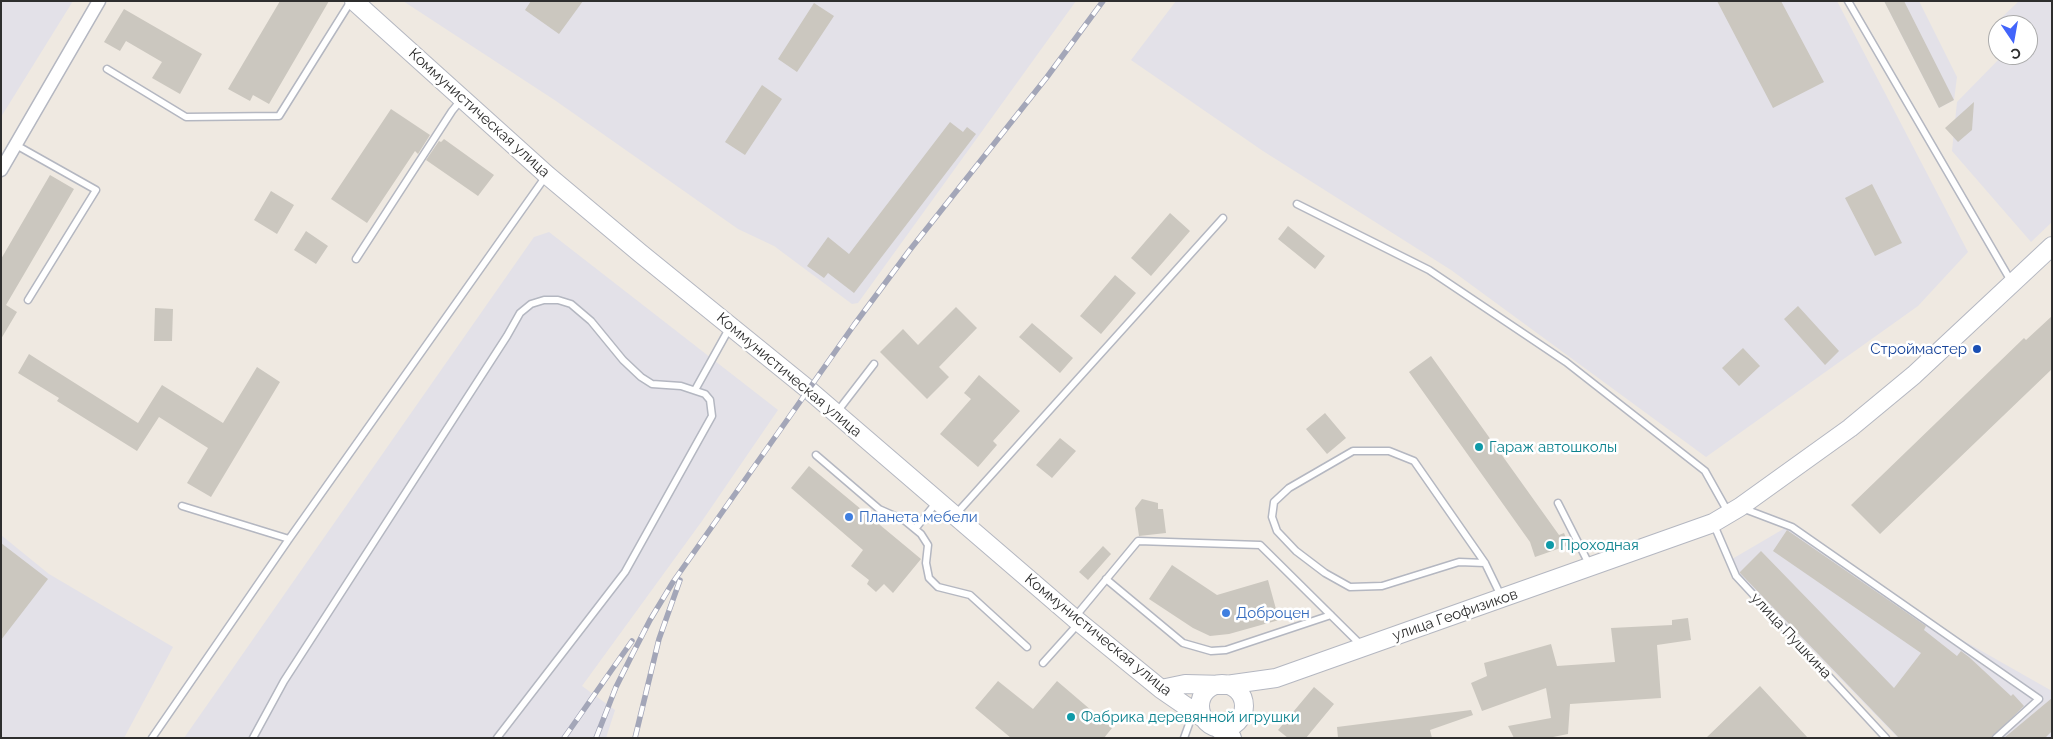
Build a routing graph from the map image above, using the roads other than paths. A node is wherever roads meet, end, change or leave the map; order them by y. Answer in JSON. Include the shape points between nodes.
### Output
{"nodes":[{"id":1,"x":99,"y":1,"type":"edge"},
{"id":2,"x":352,"y":1,"type":"edge"},
{"id":3,"x":1848,"y":1,"type":"edge"},
{"id":4,"x":107,"y":70,"type":"dead end"},
{"id":5,"x":463,"y":98,"type":"junction"},
{"id":6,"x":16,"y":145,"type":"junction"},
{"id":7,"x":1,"y":170,"type":"edge"},
{"id":8,"x":547,"y":175,"type":"junction"},
{"id":9,"x":1297,"y":204,"type":"dead end"},
{"id":10,"x":1223,"y":218,"type":"dead end"},
{"id":11,"x":2052,"y":246,"type":"edge"},
{"id":12,"x":356,"y":259,"type":"dead end"},
{"id":13,"x":2012,"y":284,"type":"junction"},
{"id":14,"x":28,"y":300,"type":"dead end"},
{"id":15,"x":731,"y":326,"type":"junction"},
{"id":16,"x":874,"y":364,"type":"dead end"},
{"id":17,"x":694,"y":390,"type":"junction"},
{"id":18,"x":836,"y":414,"type":"junction"},
{"id":19,"x":816,"y":455,"type":"dead end"},
{"id":20,"x":938,"y":501,"type":"junction"},
{"id":21,"x":1558,"y":503,"type":"dead end"},
{"id":22,"x":182,"y":506,"type":"dead end"},
{"id":23,"x":1735,"y":510,"type":"junction"},
{"id":24,"x":954,"y":515,"type":"junction"},
{"id":25,"x":1712,"y":523,"type":"junction"},
{"id":26,"x":915,"y":529,"type":"junction"},
{"id":27,"x":289,"y":540,"type":"junction"},
{"id":28,"x":1485,"y":563,"type":"junction"},
{"id":29,"x":1590,"y":567,"type":"junction"},
{"id":30,"x":1106,"y":580,"type":"junction"},
{"id":31,"x":1502,"y":598,"type":"junction"},
{"id":32,"x":1331,"y":616,"type":"junction"},
{"id":33,"x":1077,"y":620,"type":"junction"},
{"id":34,"x":1026,"y":647,"type":"dead end"},
{"id":35,"x":1363,"y":647,"type":"junction"},
{"id":36,"x":1043,"y":663,"type":"dead end"},
{"id":37,"x":1276,"y":678,"type":"junction"},
{"id":38,"x":1226,"y":684,"type":"junction"},
{"id":39,"x":1161,"y":689,"type":"junction"},
{"id":40,"x":1194,"y":710,"type":"junction"},
{"id":41,"x":1244,"y":712,"type":"junction"},
{"id":42,"x":1210,"y":724,"type":"junction"},
{"id":43,"x":152,"y":738,"type":"edge"},
{"id":44,"x":252,"y":738,"type":"edge"},
{"id":45,"x":498,"y":738,"type":"edge"},
{"id":46,"x":1184,"y":738,"type":"edge"},
{"id":47,"x":1232,"y":738,"type":"edge"},
{"id":48,"x":1244,"y":738,"type":"edge"},
{"id":49,"x":1886,"y":738,"type":"edge"},
{"id":50,"x":1996,"y":738,"type":"edge"}],
"edges":[{"from":1,"to":6,"type":"street"},
{"from":2,"to":4,"type":"lane","via":[[279,116],[186,117]]},
{"from":2,"to":5,"type":"main road","name":"Коммунистическая улица"},
{"from":3,"to":13,"type":"lane"},
{"from":5,"to":8,"type":"main road","name":"Коммунистическая улица"},
{"from":5,"to":12,"type":"lane"},
{"from":6,"to":7,"type":"street"},
{"from":6,"to":14,"type":"lane","via":[[96,190]]},
{"from":8,"to":15,"type":"main road","name":"Коммунистическая улица"},
{"from":8,"to":27,"type":"lane"},
{"from":9,"to":23,"type":"lane","via":[[1429,270],[1566,362],[1705,471]]},
{"from":10,"to":24,"type":"lane"},
{"from":11,"to":13,"type":"main road","name":"улица Геофизиков"},
{"from":13,"to":23,"type":"main road","name":"улица Геофизиков","via":[[1914,375],[1850,428]]},
{"from":15,"to":17,"type":"lane"},
{"from":15,"to":18,"type":"main road","name":"Коммунистическая улица"},
{"from":16,"to":18,"type":"lane"},
{"from":17,"to":44,"type":"lane","via":[[652,384],[641,377],[571,304],[544,300],[531,304],[520,313],[284,681]]},
{"from":17,"to":45,"type":"lane","via":[[710,400],[712,416],[635,554]]},
{"from":18,"to":20,"type":"main road","name":"Коммунистическая улица"},
{"from":19,"to":26,"type":"lane","via":[[879,509],[904,520]]},
{"from":20,"to":24,"type":"main road","name":"Коммунистическая улица"},
{"from":20,"to":26,"type":"lane"},
{"from":21,"to":29,"type":"lane"},
{"from":22,"to":27,"type":"lane"},
{"from":23,"to":25,"type":"main road","name":"улица Геофизиков"},
{"from":23,"to":50,"type":"lane","via":[[1792,527],[2038,699]]},
{"from":24,"to":33,"type":"main road","name":"Коммунистическая улица"},
{"from":25,"to":29,"type":"main road","name":"улица Геофизиков"},
{"from":25,"to":49,"type":"lane","name":"улица Пушкина","via":[[1736,576]]},
{"from":26,"to":34,"type":"lane","via":[[928,545],[926,563],[932,582],[938,587],[970,595]]},
{"from":27,"to":43,"type":"lane"},
{"from":28,"to":28,"type":"lane","via":[[1459,562],[1382,586],[1350,587],[1296,551],[1277,531],[1272,518],[1274,502],[1289,488],[1353,451],[1388,451],[1414,461]]},
{"from":28,"to":31,"type":"lane"},
{"from":29,"to":31,"type":"main road","name":"улица Геофизиков"},
{"from":30,"to":32,"type":"lane","via":[[1183,643],[1212,651],[1226,650]]},
{"from":30,"to":32,"type":"lane","via":[[1138,541],[1260,544]]},
{"from":30,"to":33,"type":"lane"},
{"from":31,"to":35,"type":"main road","name":"улица Геофизиков"},
{"from":32,"to":35,"type":"lane"},
{"from":33,"to":36,"type":"lane"},
{"from":33,"to":39,"type":"main road","name":"Коммунистическая улица"},
{"from":35,"to":37,"type":"main road","name":"улица Геофизиков"},
{"from":37,"to":38,"type":"main road","name":"улица Геофизиков"},
{"from":37,"to":41,"type":"main road","via":[[1253,695]]},
{"from":38,"to":39,"type":"main road","name":"улица Геофизиков","via":[[1185,684]]},
{"from":38,"to":41,"type":"main road","via":[[1239,692]]},
{"from":38,"to":42,"type":"main road","via":[[1212,687],[1202,697],[1201,711]]},
{"from":39,"to":40,"type":"main road","name":"Коммунистическая улица"},
{"from":40,"to":42,"type":"main road","name":"Коммунистическая улица"},
{"from":40,"to":46,"type":"lane"},
{"from":41,"to":42,"type":"main road","via":[[1239,720],[1227,727]]},
{"from":41,"to":48,"type":"main road","via":[[1241,729]]},
{"from":42,"to":47,"type":"main road","name":"Коммунистическая улица"}]}
